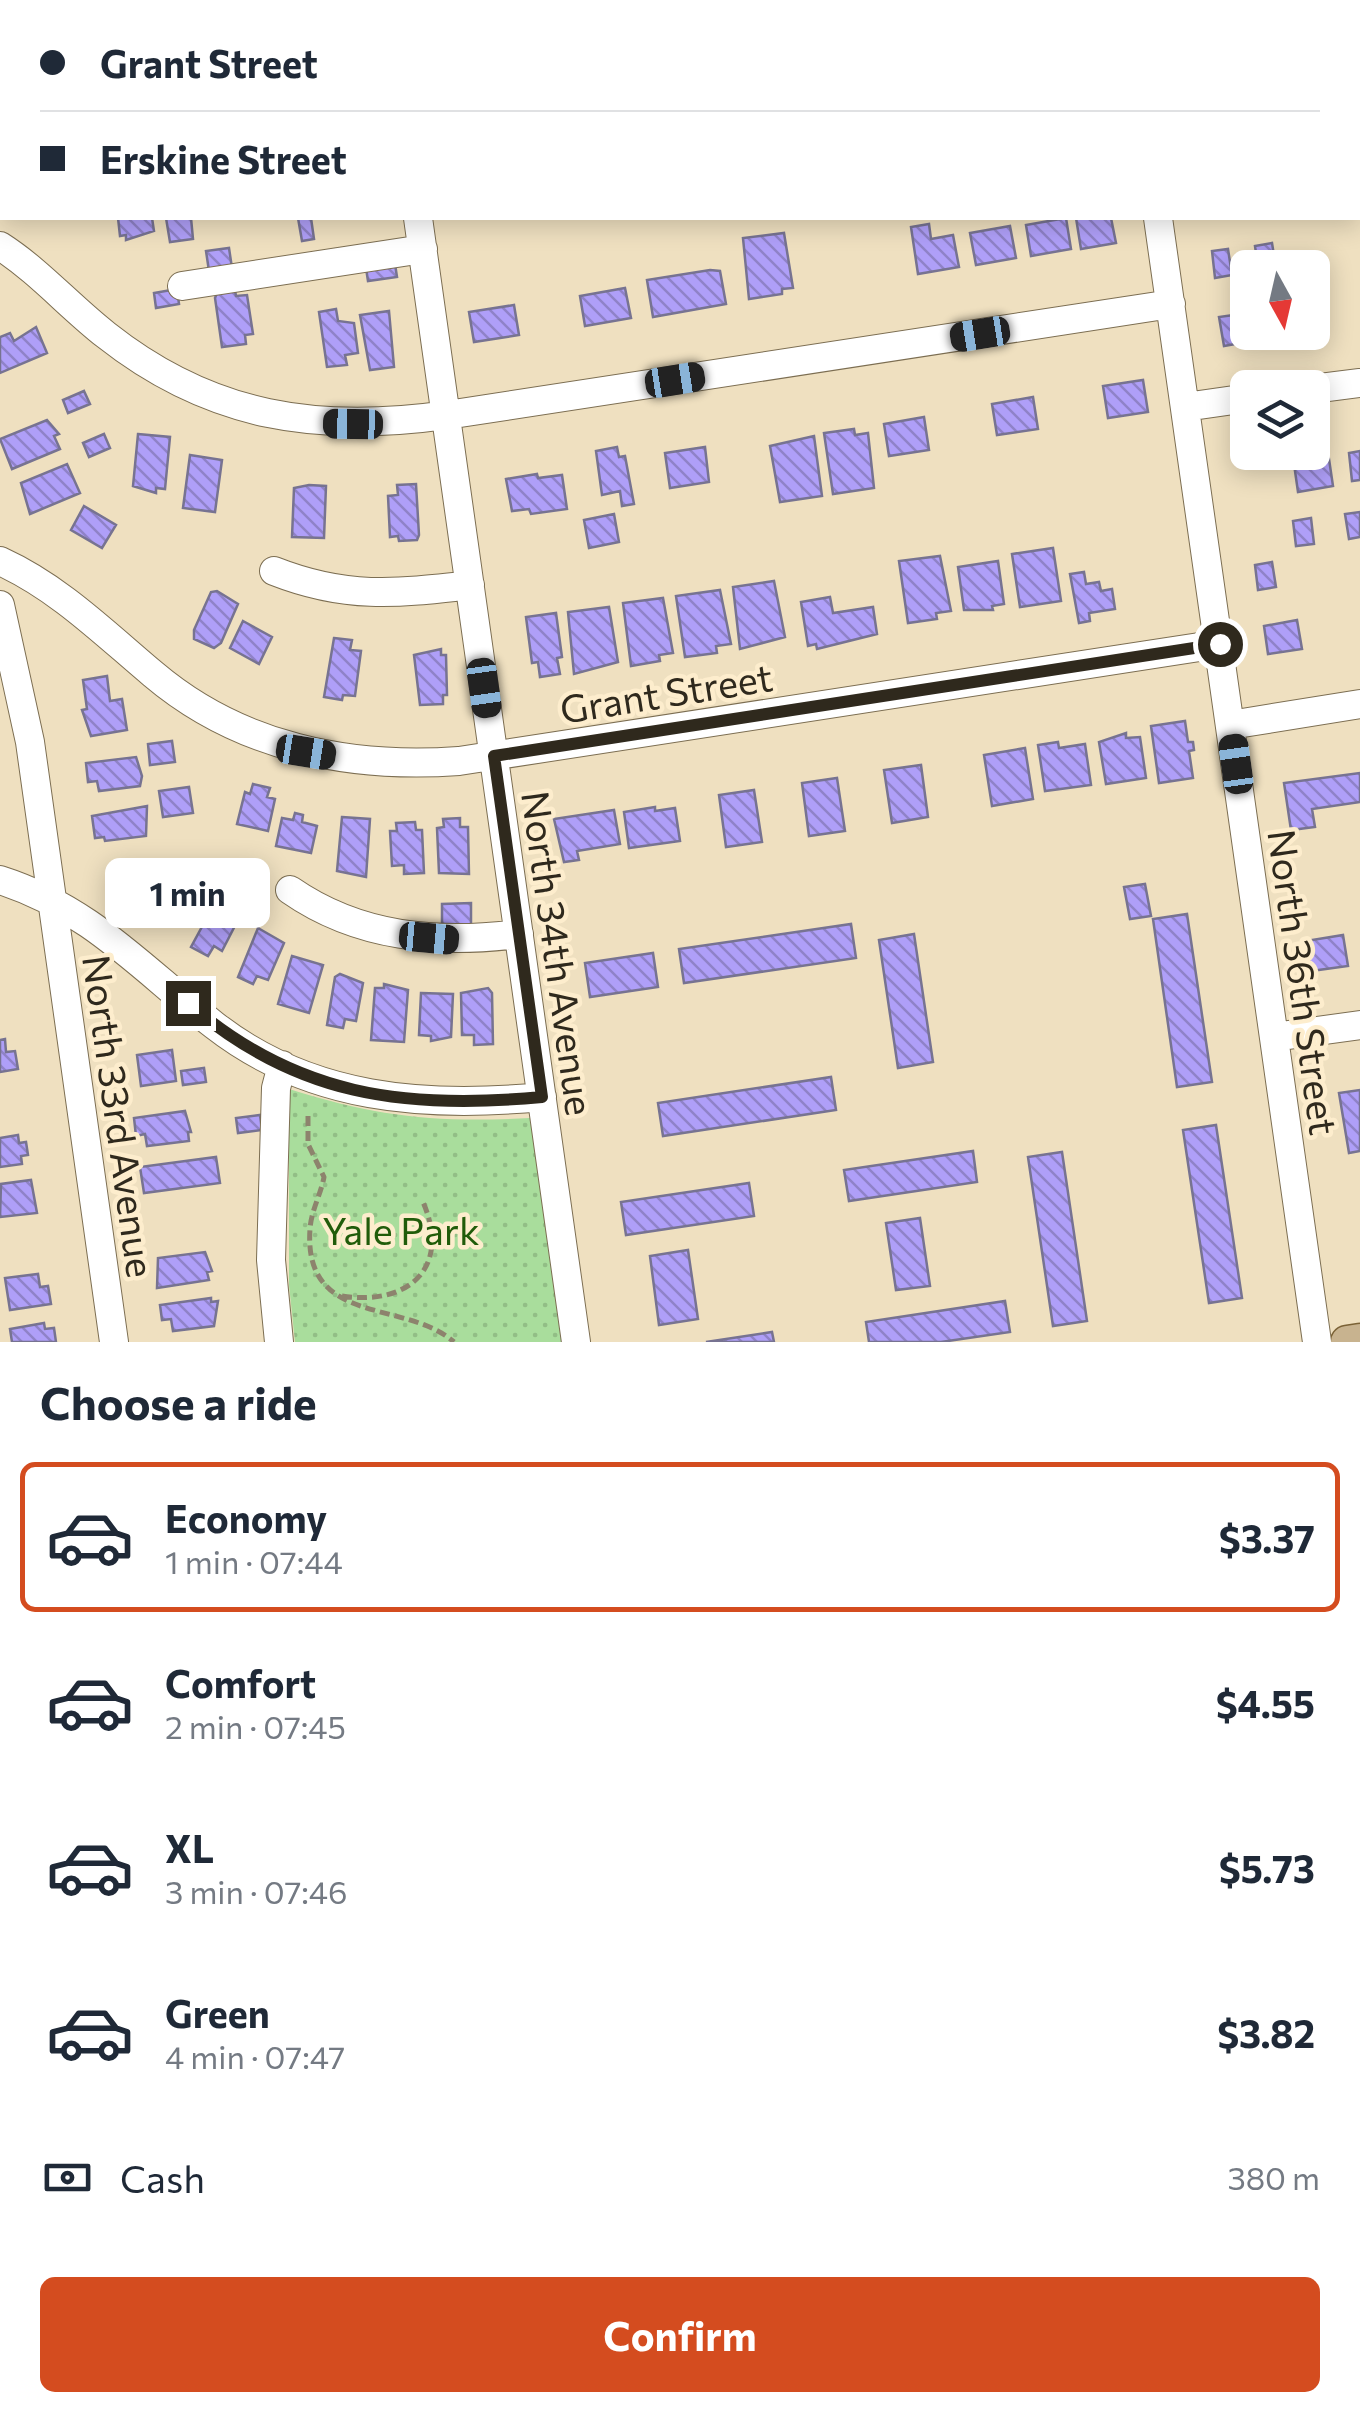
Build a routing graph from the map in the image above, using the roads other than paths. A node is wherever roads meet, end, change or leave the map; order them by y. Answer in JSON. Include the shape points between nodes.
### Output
{"nodes":[{"id":1,"x":418,"y":220,"type":"edge"},
{"id":2,"x":1158,"y":220,"type":"edge"},
{"id":3,"x":0,"y":246,"type":"edge"},
{"id":4,"x":423,"y":249,"type":"junction"},
{"id":5,"x":182,"y":286,"type":"dead end"},
{"id":6,"x":1171,"y":304,"type":"junction"},
{"id":7,"x":1360,"y":382,"type":"edge"},
{"id":8,"x":1330,"y":386,"type":"edge"},
{"id":9,"x":1230,"y":400,"type":"edge"},
{"id":10,"x":1186,"y":406,"type":"junction"},
{"id":11,"x":447,"y":416,"type":"junction"},
{"id":12,"x":0,"y":561,"type":"edge"},
{"id":13,"x":274,"y":570,"type":"dead end"},
{"id":14,"x":470,"y":585,"type":"junction"},
{"id":15,"x":0,"y":605,"type":"edge"},
{"id":16,"x":1220,"y":644,"type":"junction"},
{"id":17,"x":1360,"y":704,"type":"edge"},
{"id":18,"x":1230,"y":725,"type":"junction"},
{"id":19,"x":494,"y":756,"type":"junction"},
{"id":20,"x":0,"y":880,"type":"edge"},
{"id":21,"x":290,"y":890,"type":"dead end"},
{"id":22,"x":53,"y":903,"type":"junction"},
{"id":23,"x":519,"y":934,"type":"junction"},
{"id":24,"x":1360,"y":1025,"type":"edge"},
{"id":25,"x":1274,"y":1038,"type":"junction"},
{"id":26,"x":282,"y":1065,"type":"junction"},
{"id":27,"x":542,"y":1097,"type":"junction"},
{"id":28,"x":1360,"y":1340,"type":"edge"},
{"id":29,"x":114,"y":1342,"type":"edge"},
{"id":30,"x":279,"y":1342,"type":"edge"},
{"id":31,"x":576,"y":1342,"type":"edge"},
{"id":32,"x":1317,"y":1342,"type":"edge"},
{"id":33,"x":1350,"y":1342,"type":"edge"}],
"edges":[{"from":1,"to":4,"type":"street","name":"North 34th Avenue"},
{"from":2,"to":6,"type":"street","name":"North 36th Street"},
{"from":3,"to":11,"type":"street","via":[[132,355],[212,397],[325,424]]},
{"from":4,"to":5,"type":"street"},
{"from":4,"to":11,"type":"street","name":"North 34th Avenue"},
{"from":6,"to":10,"type":"street","name":"North 36th Street"},
{"from":6,"to":11,"type":"street"},
{"from":7,"to":8,"type":"street"},
{"from":9,"to":10,"type":"street"},
{"from":10,"to":16,"type":"street","name":"North 36th Street"},
{"from":11,"to":14,"type":"street","name":"North 34th Avenue"},
{"from":12,"to":19,"type":"street","name":"Grant Street","via":[[48,586],[180,696],[254,736],[370,762]]},
{"from":13,"to":14,"type":"street","via":[[370,595]]},
{"from":14,"to":19,"type":"street","name":"North 34th Avenue"},
{"from":15,"to":22,"type":"street","name":"North 33rd Avenue","via":[[20,683]]},
{"from":16,"to":18,"type":"street","name":"North 36th Street"},
{"from":16,"to":19,"type":"street","name":"Grant Street"},
{"from":17,"to":18,"type":"street"},
{"from":18,"to":25,"type":"street","name":"North 36th Street"},
{"from":19,"to":23,"type":"street","name":"North 34th Avenue"},
{"from":20,"to":22,"type":"street"},
{"from":21,"to":23,"type":"street","via":[[354,924],[396,934],[464,940]]},
{"from":22,"to":26,"type":"street","via":[[108,933],[214,1026]]},
{"from":22,"to":29,"type":"street","name":"North 33rd Avenue"},
{"from":23,"to":27,"type":"street","name":"North 34th Avenue"},
{"from":24,"to":25,"type":"street"},
{"from":25,"to":32,"type":"street","name":"North 36th Street"},
{"from":26,"to":27,"type":"street","via":[[337,1087],[404,1101]]},
{"from":26,"to":30,"type":"street","via":[[272,1260]]},
{"from":27,"to":31,"type":"street","name":"North 34th Avenue"},
{"from":28,"to":33,"type":"main road"}]}
